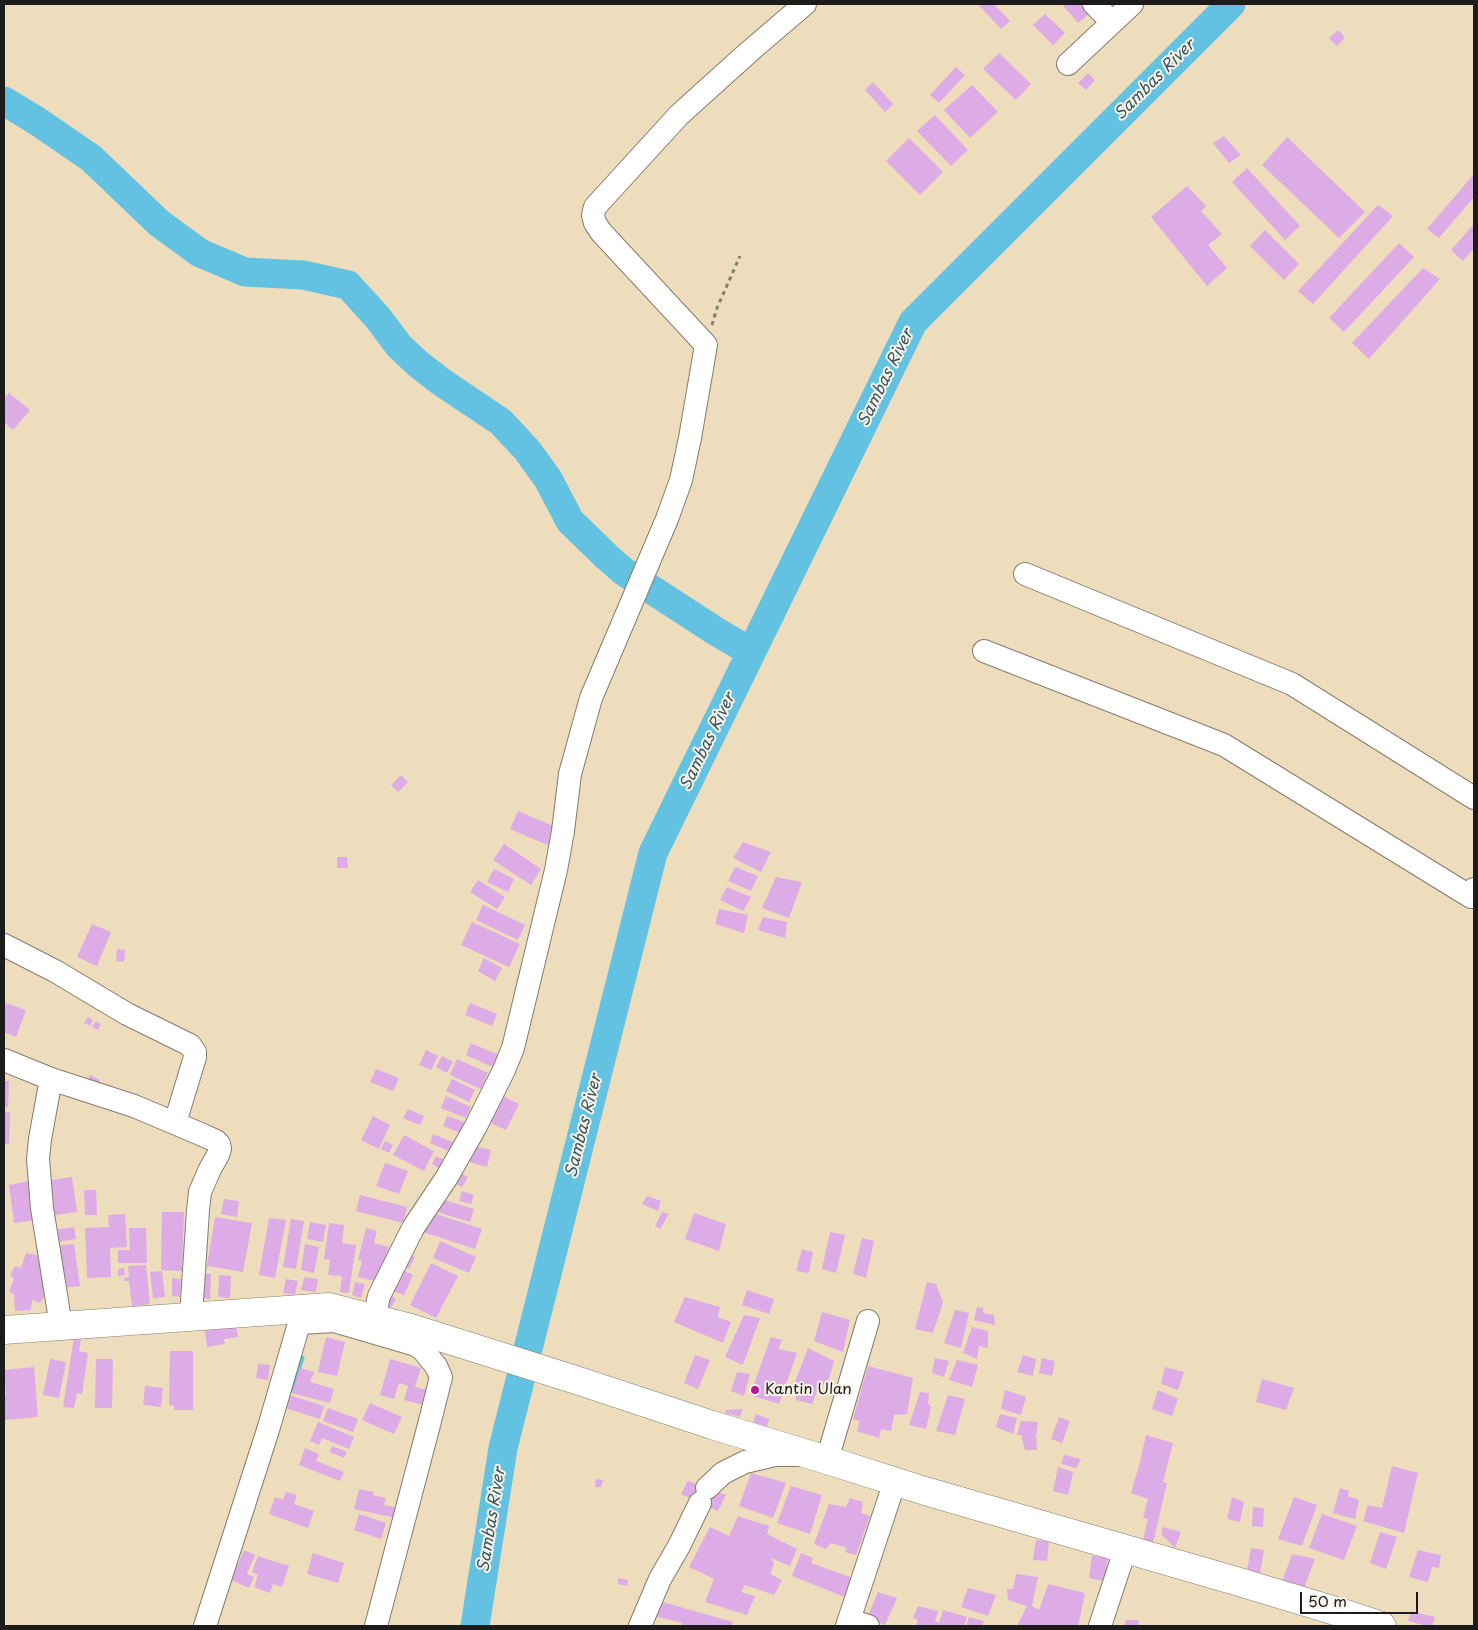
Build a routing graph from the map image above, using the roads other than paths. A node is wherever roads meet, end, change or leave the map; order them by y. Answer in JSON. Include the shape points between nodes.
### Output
{"nodes":[{"id":1,"x":805,"y":4,"type":"edge"},
{"id":2,"x":1094,"y":4,"type":"edge"},
{"id":3,"x":1132,"y":4,"type":"edge"},
{"id":4,"x":1111,"y":22,"type":"junction"},
{"id":5,"x":1068,"y":64,"type":"dead end"},
{"id":6,"x":1025,"y":574,"type":"dead end"},
{"id":7,"x":984,"y":650,"type":"dead end"},
{"id":8,"x":1474,"y":798,"type":"edge"},
{"id":9,"x":1474,"y":889,"type":"edge"},
{"id":10,"x":4,"y":945,"type":"edge"},
{"id":11,"x":4,"y":1060,"type":"edge"},
{"id":12,"x":51,"y":1079,"type":"junction"},
{"id":13,"x":175,"y":1123,"type":"junction"},
{"id":14,"x":191,"y":1316,"type":"junction"},
{"id":15,"x":301,"y":1316,"type":"junction"},
{"id":16,"x":374,"y":1319,"type":"junction"},
{"id":17,"x":868,"y":1321,"type":"dead end"},
{"id":18,"x":61,"y":1326,"type":"junction"},
{"id":19,"x":4,"y":1330,"type":"edge"},
{"id":20,"x":819,"y":1457,"type":"junction"},
{"id":21,"x":895,"y":1481,"type":"junction"},
{"id":22,"x":1125,"y":1550,"type":"junction"},
{"id":23,"x":854,"y":1624,"type":"edge"},
{"id":24,"x":205,"y":1626,"type":"edge"},
{"id":25,"x":376,"y":1626,"type":"edge"},
{"id":26,"x":640,"y":1626,"type":"edge"},
{"id":27,"x":1100,"y":1626,"type":"edge"},
{"id":28,"x":1382,"y":1626,"type":"edge"}],
"edges":[{"from":1,"to":16,"type":"street","via":[[679,115],[595,206],[593,215],[601,232],[706,345],[692,429],[681,480],[658,544],[591,698],[573,760],[556,870],[512,1048],[476,1126],[447,1177],[412,1228],[379,1296]]},
{"from":2,"to":4,"type":"street"},
{"from":3,"to":4,"type":"street"},
{"from":4,"to":5,"type":"street"},
{"from":6,"to":8,"type":"street","via":[[1292,684]]},
{"from":7,"to":9,"type":"street","via":[[1224,745],[1470,897]]},
{"from":10,"to":13,"type":"street","via":[[127,1014],[190,1045],[195,1057]]},
{"from":11,"to":12,"type":"street"},
{"from":12,"to":13,"type":"street"},
{"from":12,"to":18,"type":"street","via":[[38,1159],[42,1208]]},
{"from":13,"to":14,"type":"street","via":[[216,1141],[220,1149],[200,1192]]},
{"from":14,"to":15,"type":"main road"},
{"from":14,"to":18,"type":"main road"},
{"from":15,"to":16,"type":"main road","via":[[329,1307]]},
{"from":15,"to":24,"type":"street"},
{"from":15,"to":25,"type":"street","via":[[334,1321],[416,1346],[424,1350],[441,1378]]},
{"from":16,"to":20,"type":"main road"},
{"from":17,"to":20,"type":"street"},
{"from":18,"to":19,"type":"main road"},
{"from":20,"to":21,"type":"main road"},
{"from":20,"to":26,"type":"street","via":[[775,1455],[745,1462],[723,1473],[703,1495]]},
{"from":21,"to":22,"type":"main road"},
{"from":21,"to":23,"type":"street"},
{"from":22,"to":27,"type":"street"},
{"from":22,"to":28,"type":"main road"}]}
